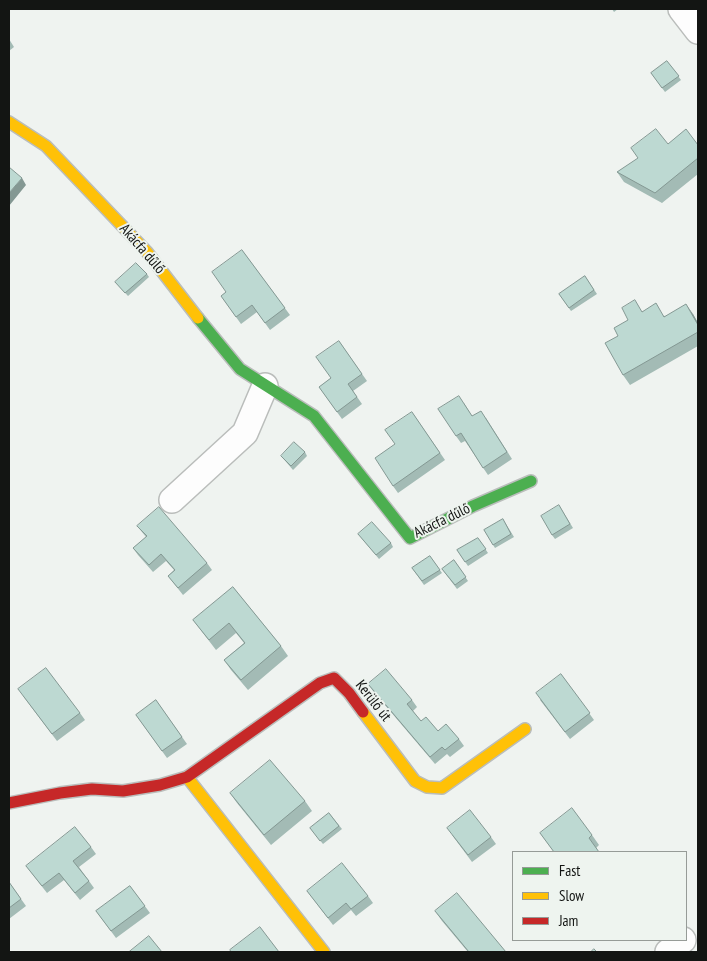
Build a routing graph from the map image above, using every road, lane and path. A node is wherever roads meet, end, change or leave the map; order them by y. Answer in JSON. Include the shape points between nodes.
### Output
{"nodes":[{"id":1,"x":681,"y":9,"type":"edge"},
{"id":2,"x":698,"y":31,"type":"edge"},
{"id":3,"x":9,"y":122,"type":"edge"},
{"id":4,"x":265,"y":386,"type":"junction"},
{"id":5,"x":531,"y":481,"type":"dead end"},
{"id":6,"x":172,"y":500,"type":"dead end"},
{"id":7,"x":525,"y":729,"type":"dead end"},
{"id":8,"x":187,"y":777,"type":"junction"},
{"id":9,"x":9,"y":803,"type":"edge"},
{"id":10,"x":698,"y":927,"type":"edge"},
{"id":11,"x":687,"y":936,"type":"edge"},
{"id":12,"x":682,"y":941,"type":"edge"},
{"id":13,"x":324,"y":952,"type":"edge"},
{"id":14,"x":668,"y":952,"type":"edge"}],
"edges":[{"from":1,"to":2,"type":"street"},
{"from":3,"to":4,"type":"street","name":"Akácfa dűlő","via":[[46,146],[87,188],[147,252],[240,369]]},
{"from":4,"to":5,"type":"street","name":"Akácfa dűlő","via":[[314,416],[410,538]]},
{"from":4,"to":6,"type":"street","via":[[245,433]]},
{"from":7,"to":8,"type":"street","name":"Kerülő út","via":[[442,788],[427,787],[416,782],[334,678],[320,683]]},
{"from":8,"to":9,"type":"street","name":"Kerülő út","via":[[124,791],[92,789]]},
{"from":8,"to":13,"type":"street"},
{"from":10,"to":11,"type":"street"},
{"from":12,"to":14,"type":"street"}]}
